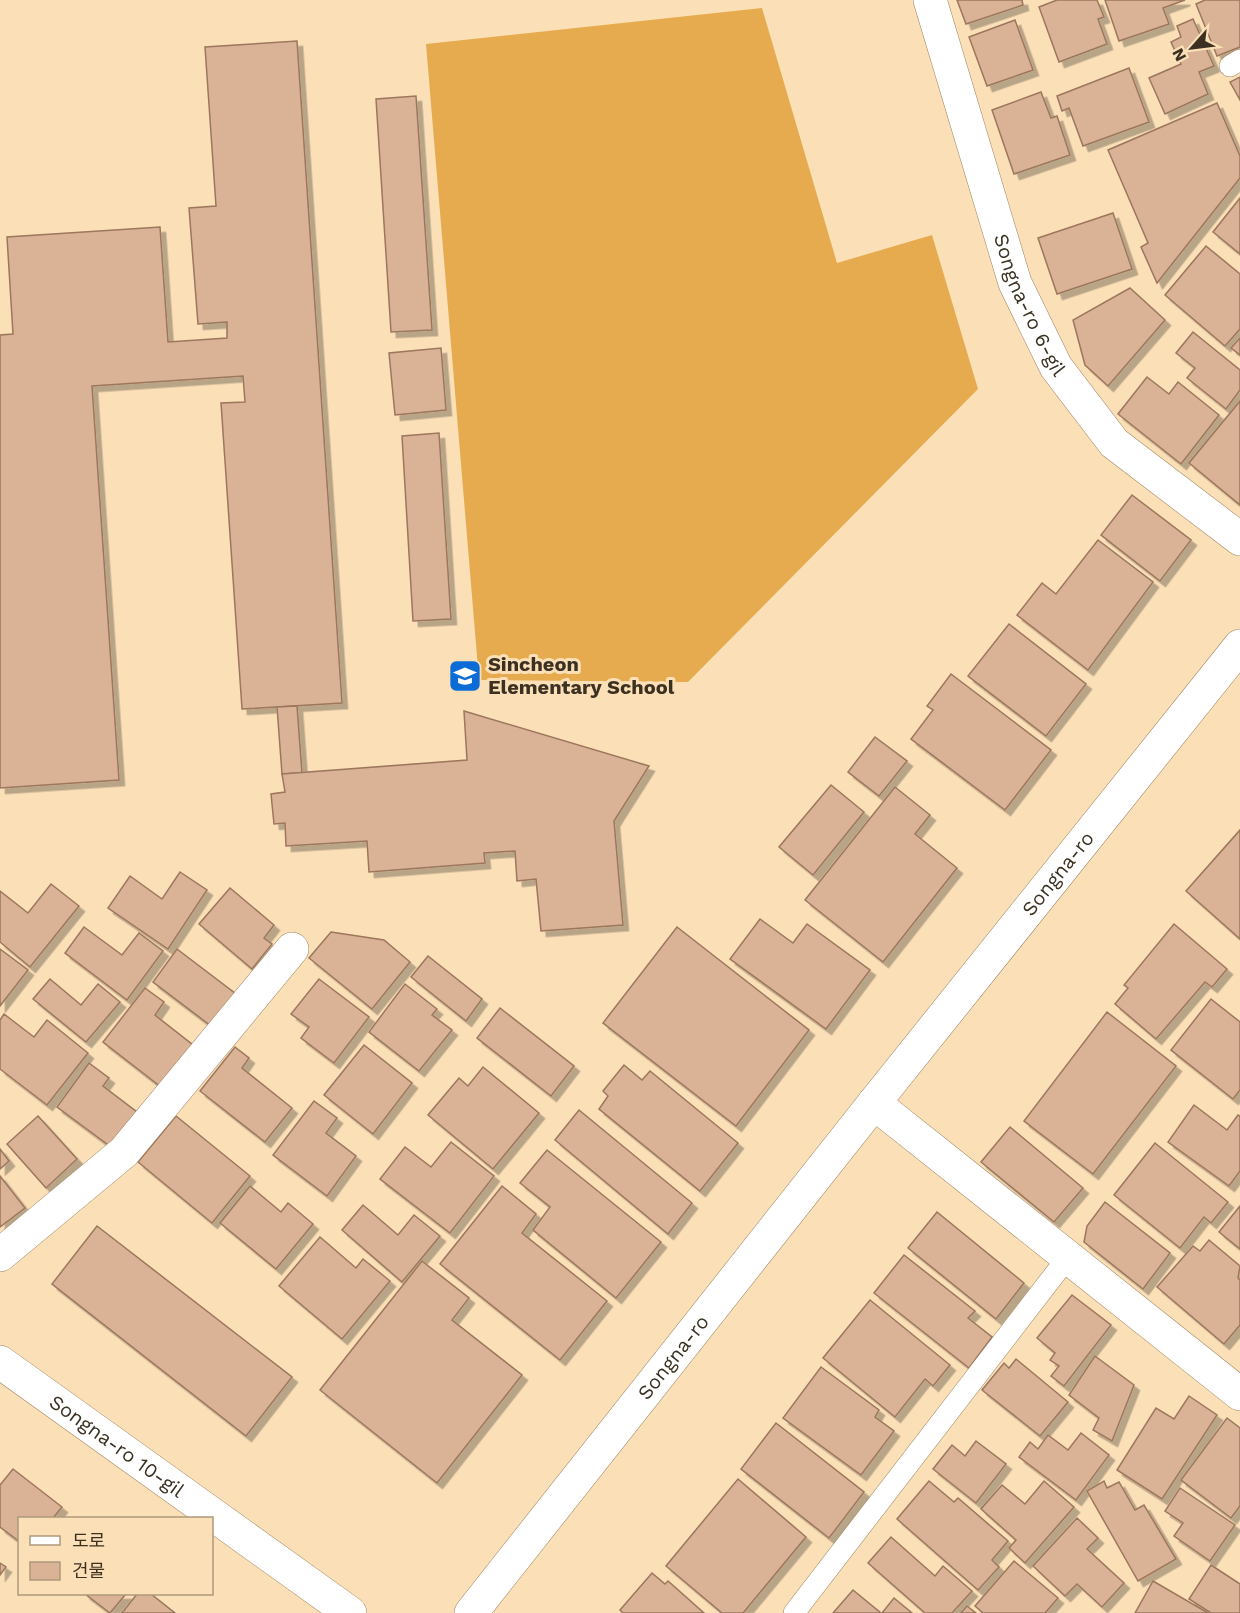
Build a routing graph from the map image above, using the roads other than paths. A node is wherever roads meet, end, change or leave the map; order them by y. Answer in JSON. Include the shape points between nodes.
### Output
{"nodes":[{"id":1,"x":930,"y":0,"type":"edge"},
{"id":2,"x":1240,"y":539,"type":"edge"},
{"id":3,"x":1240,"y":646,"type":"edge"},
{"id":4,"x":292,"y":949,"type":"dead end"},
{"id":5,"x":874,"y":1102,"type":"junction"},
{"id":6,"x":0,"y":1255,"type":"edge"},
{"id":7,"x":1068,"y":1257,"type":"junction"},
{"id":8,"x":0,"y":1362,"type":"edge"},
{"id":9,"x":1240,"y":1394,"type":"edge"},
{"id":10,"x":350,"y":1613,"type":"edge"},
{"id":11,"x":471,"y":1613,"type":"edge"},
{"id":12,"x":794,"y":1613,"type":"edge"}],
"edges":[{"from":1,"to":2,"type":"street","name":"Songna-ro 6-gil","via":[[1015,283],[1056,367],[1114,443]]},
{"from":3,"to":5,"type":"street","name":"Songna-ro"},
{"from":4,"to":6,"type":"street","via":[[124,1152]]},
{"from":5,"to":7,"type":"street"},
{"from":5,"to":11,"type":"street","name":"Songna-ro"},
{"from":7,"to":9,"type":"street"},
{"from":7,"to":12,"type":"lane"},
{"from":8,"to":10,"type":"street","name":"Songna-ro 10-gil"}]}
